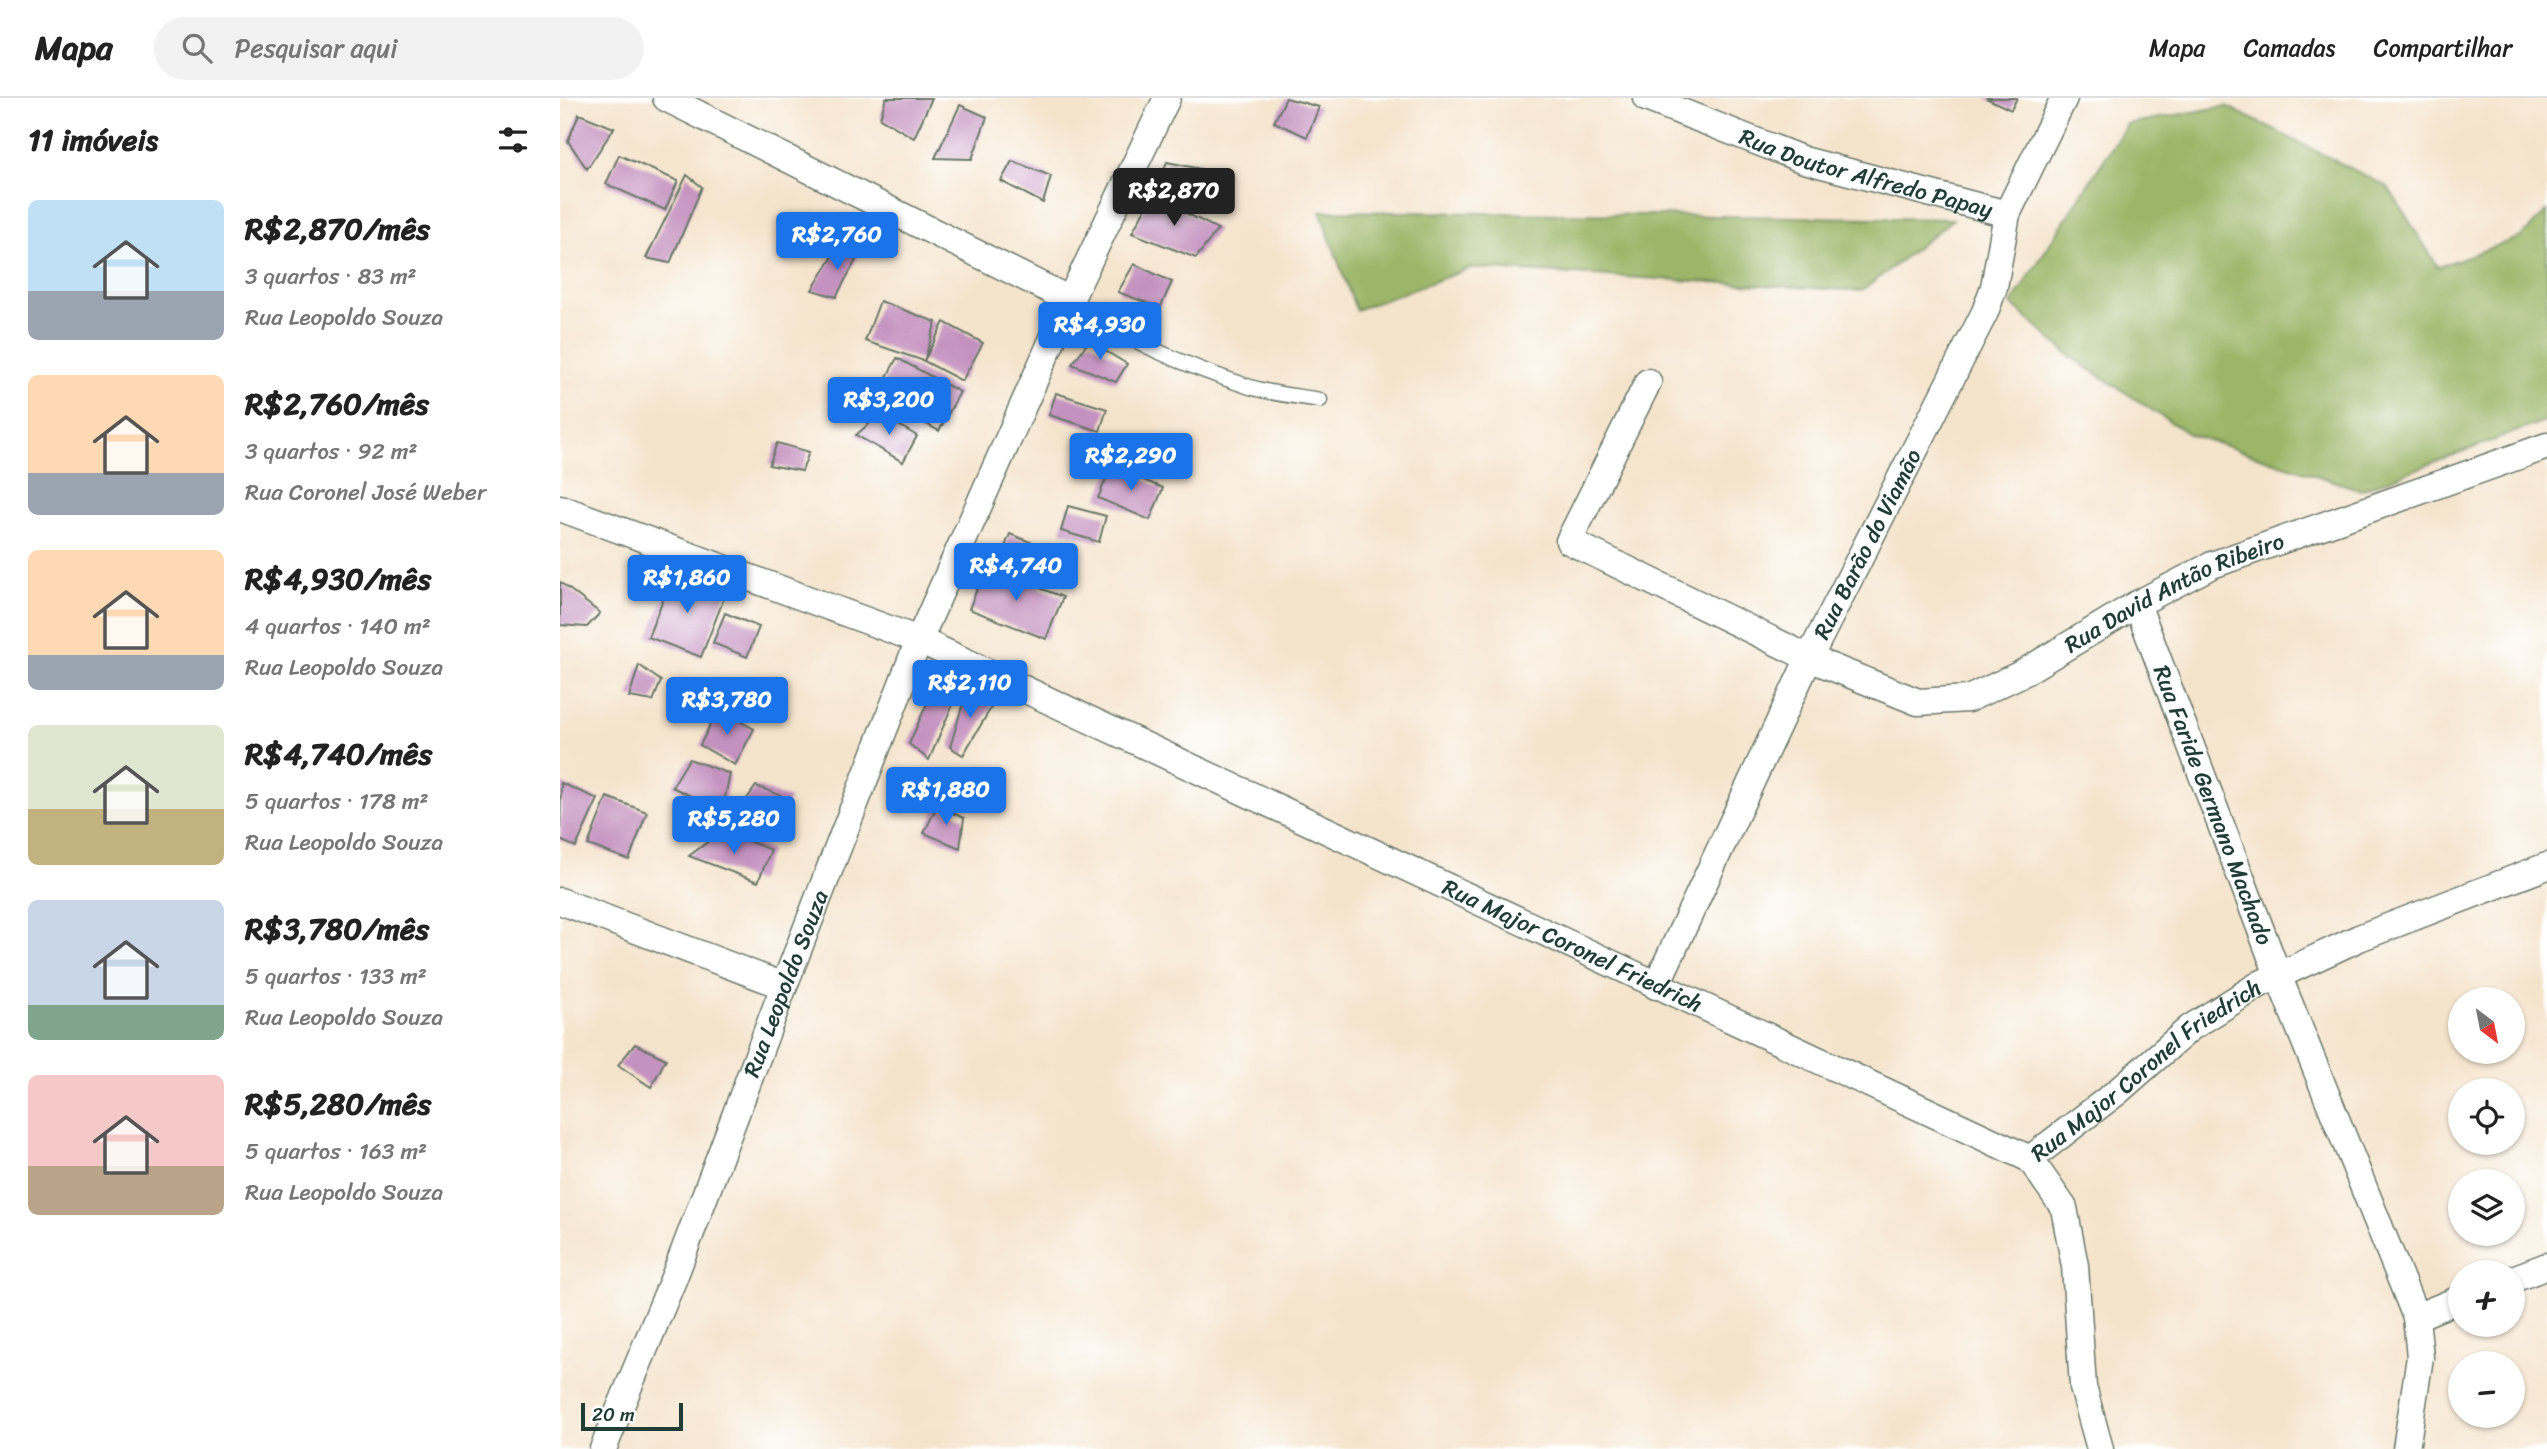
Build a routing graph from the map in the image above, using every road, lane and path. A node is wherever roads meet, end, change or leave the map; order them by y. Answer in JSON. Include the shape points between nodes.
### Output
{"nodes":[{"id":1,"x":666,"y":98,"type":"edge"},
{"id":2,"x":1167,"y":98,"type":"edge"},
{"id":3,"x":1646,"y":98,"type":"edge"},
{"id":4,"x":2064,"y":98,"type":"edge"},
{"id":5,"x":2007,"y":214,"type":"junction"},
{"id":6,"x":1070,"y":300,"type":"junction"},
{"id":7,"x":1648,"y":382,"type":"dead end"},
{"id":8,"x":1320,"y":400,"type":"dead end"},
{"id":9,"x":2547,"y":446,"type":"edge"},
{"id":10,"x":560,"y":508,"type":"edge"},
{"id":11,"x":2137,"y":604,"type":"junction"},
{"id":12,"x":919,"y":640,"type":"junction"},
{"id":13,"x":1809,"y":658,"type":"junction"},
{"id":14,"x":2547,"y":866,"type":"edge"},
{"id":15,"x":560,"y":901,"type":"edge"},
{"id":16,"x":2278,"y":975,"type":"junction"},
{"id":17,"x":784,"y":986,"type":"junction"},
{"id":18,"x":1656,"y":986,"type":"junction"},
{"id":19,"x":2030,"y":1159,"type":"junction"},
{"id":20,"x":2547,"y":1266,"type":"edge"},
{"id":21,"x":2525,"y":1274,"type":"edge"},
{"id":22,"x":2448,"y":1304,"type":"edge"},
{"id":23,"x":2416,"y":1317,"type":"junction"},
{"id":24,"x":603,"y":1449,"type":"edge"},
{"id":25,"x":2100,"y":1449,"type":"edge"},
{"id":26,"x":2406,"y":1449,"type":"edge"}],
"edges":[{"from":1,"to":6,"type":"street"},
{"from":2,"to":6,"type":"street","name":"Rua Leopoldo Souza"},
{"from":3,"to":5,"type":"street","name":"Rua Doutor Alfredo Papay","via":[[1804,160]]},
{"from":4,"to":5,"type":"street","name":"Rua Barão do Viamão"},
{"from":5,"to":13,"type":"street","name":"Rua Barão do Viamão","via":[[1985,313]]},
{"from":6,"to":8,"type":"lane","via":[[1138,343],[1252,387]]},
{"from":6,"to":12,"type":"street","name":"Rua Leopoldo Souza"},
{"from":7,"to":13,"type":"street","name":"Rua David Antão Ribeiro","via":[[1569,541]]},
{"from":9,"to":11,"type":"street","name":"Rua David Antão Ribeiro","via":[[2212,565]]},
{"from":10,"to":12,"type":"street","name":"Rua Major Coronel Friedrich"},
{"from":11,"to":13,"type":"street","name":"Rua David Antão Ribeiro","via":[[2021,674],[1968,699],[1918,702]]},
{"from":11,"to":16,"type":"street","name":"Rua Faride Germano Machado"},
{"from":12,"to":17,"type":"street","name":"Rua Leopoldo Souza"},
{"from":12,"to":18,"type":"street","name":"Rua Major Coronel Friedrich"},
{"from":13,"to":18,"type":"street","name":"Rua Barão do Viamão"},
{"from":14,"to":16,"type":"street","name":"Rua Major Coronel Friedrich","via":[[2358,938]]},
{"from":15,"to":17,"type":"street"},
{"from":16,"to":19,"type":"street","name":"Rua Major Coronel Friedrich","via":[[2190,1028],[2118,1092]]},
{"from":16,"to":23,"type":"street","name":"Rua Faride Germano Machado"},
{"from":17,"to":24,"type":"street","name":"Rua Leopoldo Souza","via":[[675,1275]]},
{"from":18,"to":19,"type":"street","name":"Rua Major Coronel Friedrich"},
{"from":19,"to":25,"type":"street","via":[[2064,1208],[2075,1266],[2083,1387]]},
{"from":20,"to":21,"type":"street"},
{"from":22,"to":23,"type":"street"},
{"from":23,"to":26,"type":"street","name":"Rua Faride Germano Machado","via":[[2420,1357]]}]}
